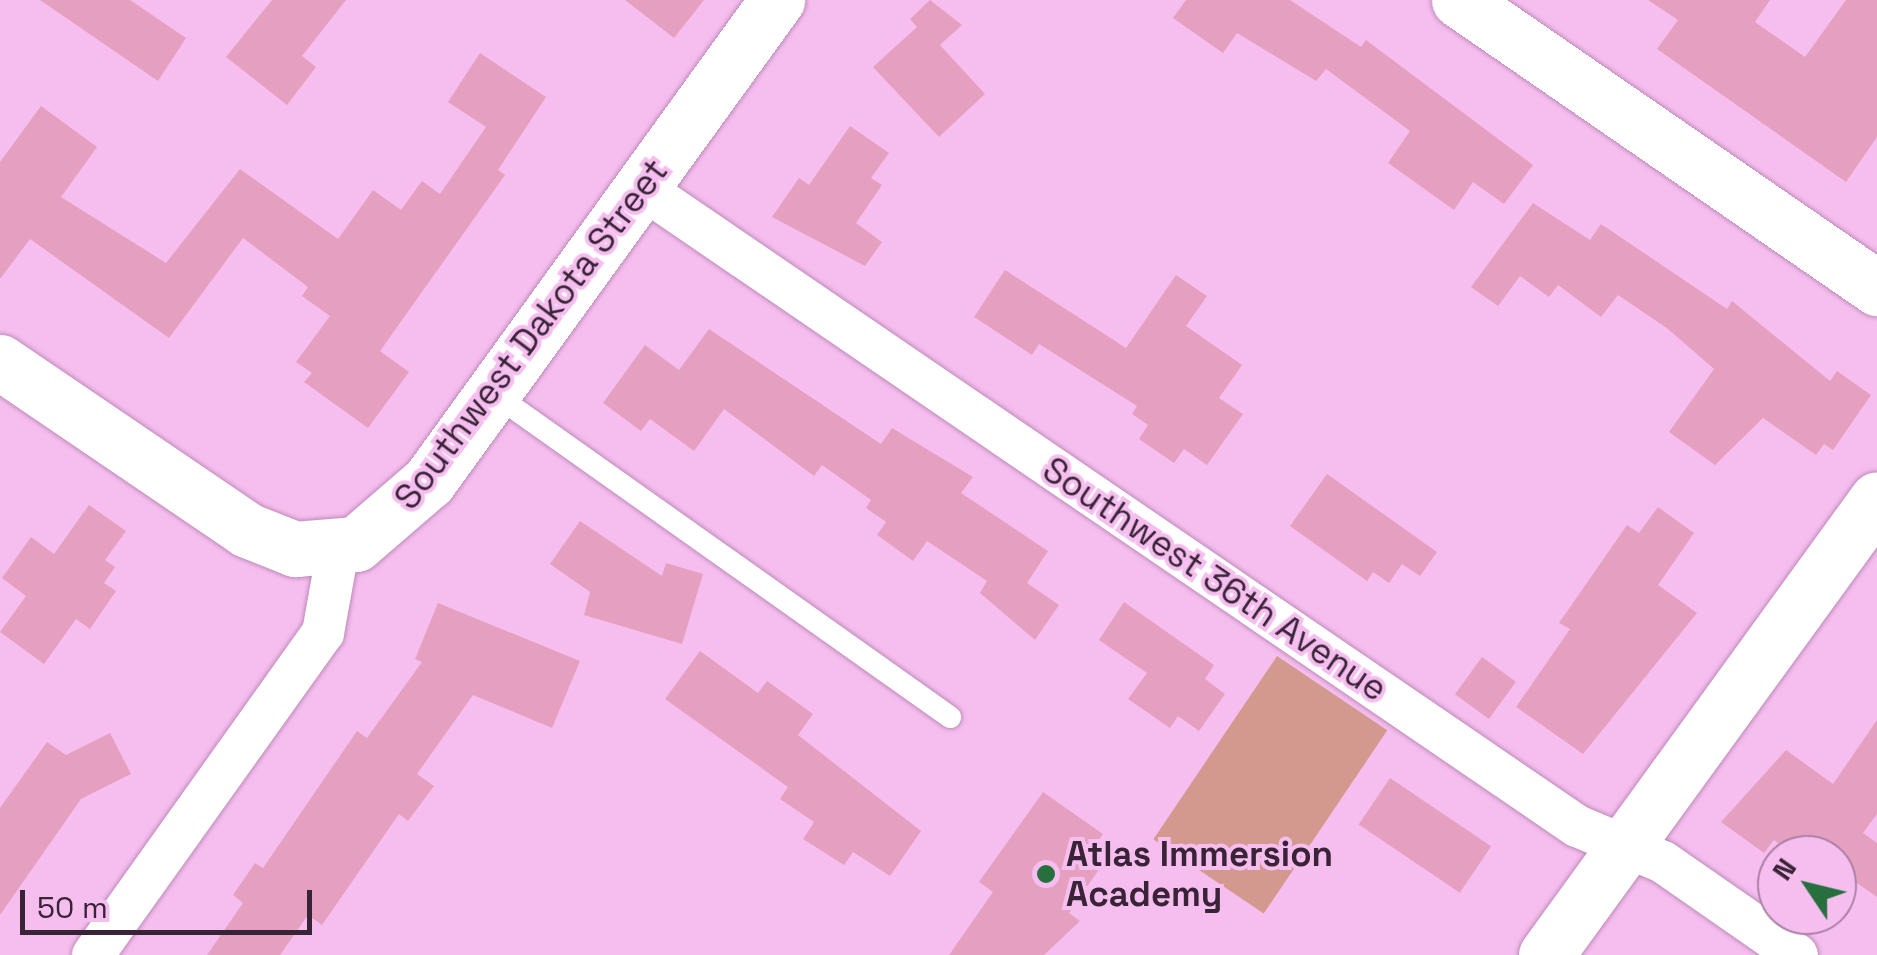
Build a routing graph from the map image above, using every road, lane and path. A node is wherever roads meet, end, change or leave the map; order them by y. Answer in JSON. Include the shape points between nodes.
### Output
{"nodes":[{"id":1,"x":777,"y":0,"type":"edge"},
{"id":2,"x":1459,"y":0,"type":"edge"},
{"id":3,"x":642,"y":188,"type":"junction"},
{"id":4,"x":1877,"y":288,"type":"edge"},
{"id":5,"x":0,"y":362,"type":"edge"},
{"id":6,"x":494,"y":394,"type":"junction"},
{"id":7,"x":1877,"y":498,"type":"edge"},
{"id":8,"x":338,"y":550,"type":"junction"},
{"id":9,"x":950,"y":717,"type":"dead end"},
{"id":10,"x":1626,"y":846,"type":"junction"},
{"id":11,"x":93,"y":955,"type":"edge"},
{"id":12,"x":1546,"y":955,"type":"edge"},
{"id":13,"x":1797,"y":955,"type":"edge"}],
"edges":[{"from":1,"to":3,"type":"street","name":"Southwest Dakota Street"},
{"from":2,"to":4,"type":"street"},
{"from":3,"to":6,"type":"street","name":"Southwest Dakota Street"},
{"from":3,"to":10,"type":"street","name":"Southwest 36th Avenue","via":[[1577,826]]},
{"from":5,"to":8,"type":"street","via":[[247,530],[295,548]]},
{"from":6,"to":8,"type":"street","name":"Southwest Dakota Street","via":[[411,502]]},
{"from":6,"to":9,"type":"lane"},
{"from":7,"to":10,"type":"street"},
{"from":8,"to":11,"type":"street","via":[[322,633]]},
{"from":10,"to":12,"type":"street"},
{"from":10,"to":13,"type":"street","name":"Southwest 36th Avenue"}]}
